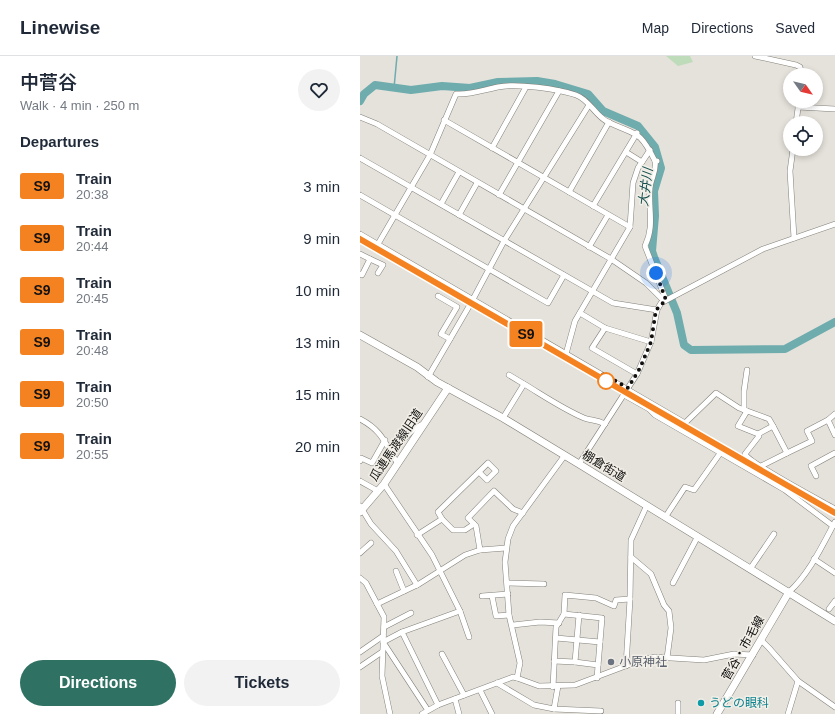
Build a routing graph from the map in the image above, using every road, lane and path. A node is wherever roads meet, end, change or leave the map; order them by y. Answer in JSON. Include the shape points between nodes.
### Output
{"nodes":[{"id":1,"x":755,"y":56,"type":"edge"},
{"id":2,"x":800,"y":68,"type":"edge"},
{"id":3,"x":526,"y":88,"type":"junction"},
{"id":4,"x":559,"y":90,"type":"junction"},
{"id":5,"x":589,"y":106,"type":"junction"},
{"id":6,"x":816,"y":108,"type":"edge"},
{"id":7,"x":835,"y":109,"type":"edge"},
{"id":8,"x":360,"y":117,"type":"edge"},
{"id":9,"x":444,"y":120,"type":"junction"},
{"id":10,"x":609,"y":122,"type":"junction"},
{"id":11,"x":637,"y":134,"type":"junction"},
{"id":12,"x":492,"y":148,"type":"junction"},
{"id":13,"x":650,"y":150,"type":"junction"},
{"id":14,"x":626,"y":152,"type":"junction"},
{"id":15,"x":430,"y":155,"type":"junction"},
{"id":16,"x":792,"y":156,"type":"edge"},
{"id":17,"x":360,"y":158,"type":"edge"},
{"id":18,"x":642,"y":162,"type":"junction"},
{"id":19,"x":518,"y":163,"type":"junction"},
{"id":20,"x":459,"y":172,"type":"junction"},
{"id":21,"x":543,"y":177,"type":"junction"},
{"id":22,"x":477,"y":183,"type":"junction"},
{"id":23,"x":411,"y":186,"type":"junction"},
{"id":24,"x":569,"y":192,"type":"junction"},
{"id":25,"x":360,"y":195,"type":"edge"},
{"id":26,"x":499,"y":195,"type":"junction"},
{"id":27,"x":441,"y":204,"type":"junction"},
{"id":28,"x":593,"y":206,"type":"junction"},
{"id":29,"x":523,"y":209,"type":"junction"},
{"id":30,"x":395,"y":215,"type":"junction"},
{"id":31,"x":459,"y":215,"type":"junction"},
{"id":32,"x":608,"y":215,"type":"junction"},
{"id":33,"x":835,"y":224,"type":"edge"},
{"id":34,"x":630,"y":227,"type":"junction"},
{"id":35,"x":360,"y":234,"type":"edge"},
{"id":36,"x":794,"y":238,"type":"junction"},
{"id":37,"x":504,"y":240,"type":"junction"},
{"id":38,"x":378,"y":244,"type":"junction"},
{"id":39,"x":589,"y":247,"type":"junction"},
{"id":40,"x":360,"y":254,"type":"edge"},
{"id":41,"x":370,"y":259,"type":"junction"},
{"id":42,"x":611,"y":259,"type":"junction"},
{"id":43,"x":488,"y":269,"type":"junction"},
{"id":44,"x":378,"y":273,"type":"dead end"},
{"id":45,"x":360,"y":274,"type":"edge"},
{"id":46,"x":564,"y":275,"type":"junction"},
{"id":47,"x":593,"y":291,"type":"junction"},
{"id":48,"x":438,"y":296,"type":"dead end"},
{"id":49,"x":473,"y":299,"type":"junction"},
{"id":50,"x":667,"y":299,"type":"junction"},
{"id":51,"x":656,"y":310,"type":"junction"},
{"id":52,"x":580,"y":313,"type":"junction"},
{"id":53,"x":605,"y":328,"type":"junction"},
{"id":54,"x":360,"y":335,"type":"edge"},
{"id":55,"x":450,"y":339,"type":"junction"},
{"id":56,"x":651,"y":342,"type":"junction"},
{"id":57,"x":566,"y":354,"type":"junction"},
{"id":58,"x":747,"y":370,"type":"dead end"},
{"id":59,"x":637,"y":374,"type":"junction"},
{"id":60,"x":509,"y":375,"type":"dead end"},
{"id":61,"x":428,"y":377,"type":"junction"},
{"id":62,"x":524,"y":384,"type":"junction"},
{"id":63,"x":448,"y":388,"type":"junction"},
{"id":64,"x":628,"y":388,"type":"junction"},
{"id":65,"x":624,"y":395,"type":"junction"},
{"id":66,"x":746,"y":410,"type":"junction"},
{"id":67,"x":835,"y":414,"type":"edge"},
{"id":68,"x":503,"y":418,"type":"junction"},
{"id":69,"x":360,"y":419,"type":"edge"},
{"id":70,"x":828,"y":420,"type":"junction"},
{"id":71,"x":424,"y":423,"type":"junction"},
{"id":72,"x":605,"y":424,"type":"junction"},
{"id":73,"x":773,"y":426,"type":"junction"},
{"id":74,"x":758,"y":434,"type":"junction"},
{"id":75,"x":835,"y":435,"type":"edge"},
{"id":76,"x":385,"y":440,"type":"junction"},
{"id":77,"x":390,"y":452,"type":"junction"},
{"id":78,"x":721,"y":452,"type":"junction"},
{"id":79,"x":835,"y":453,"type":"edge"},
{"id":80,"x":787,"y":454,"type":"junction"},
{"id":81,"x":565,"y":455,"type":"junction"},
{"id":82,"x":360,"y":461,"type":"edge"},
{"id":83,"x":398,"y":464,"type":"junction"},
{"id":84,"x":580,"y":464,"type":"junction"},
{"id":85,"x":761,"y":466,"type":"junction"},
{"id":86,"x":479,"y":472,"type":"dead end"},
{"id":87,"x":816,"y":476,"type":"dead end"},
{"id":88,"x":360,"y":481,"type":"edge"},
{"id":89,"x":384,"y":484,"type":"junction"},
{"id":90,"x":378,"y":491,"type":"junction"},
{"id":91,"x":647,"y":505,"type":"junction"},
{"id":92,"x":361,"y":509,"type":"edge"},
{"id":93,"x":835,"y":509,"type":"edge"},
{"id":94,"x":523,"y":513,"type":"junction"},
{"id":95,"x":666,"y":516,"type":"junction"},
{"id":96,"x":442,"y":519,"type":"junction"},
{"id":97,"x":474,"y":524,"type":"junction"},
{"id":98,"x":834,"y":524,"type":"edge"},
{"id":99,"x":774,"y":534,"type":"dead end"},
{"id":100,"x":417,"y":535,"type":"junction"},
{"id":101,"x":698,"y":536,"type":"junction"},
{"id":102,"x":371,"y":543,"type":"dead end"},
{"id":103,"x":506,"y":548,"type":"junction"},
{"id":104,"x":480,"y":550,"type":"junction"},
{"id":105,"x":360,"y":554,"type":"edge"},
{"id":106,"x":631,"y":557,"type":"junction"},
{"id":107,"x":814,"y":559,"type":"junction"},
{"id":108,"x":750,"y":569,"type":"junction"},
{"id":109,"x":396,"y":571,"type":"dead end"},
{"id":110,"x":439,"y":571,"type":"junction"},
{"id":111,"x":835,"y":573,"type":"edge"},
{"id":112,"x":360,"y":578,"type":"edge"},
{"id":113,"x":508,"y":583,"type":"junction"},
{"id":114,"x":673,"y":583,"type":"dead end"},
{"id":115,"x":544,"y":584,"type":"dead end"},
{"id":116,"x":417,"y":585,"type":"junction"},
{"id":117,"x":404,"y":591,"type":"junction"},
{"id":118,"x":788,"y":592,"type":"junction"},
{"id":119,"x":508,"y":594,"type":"junction"},
{"id":120,"x":482,"y":596,"type":"dead end"},
{"id":121,"x":492,"y":596,"type":"junction"},
{"id":122,"x":630,"y":599,"type":"junction"},
{"id":123,"x":835,"y":601,"type":"edge"},
{"id":124,"x":377,"y":604,"type":"junction"},
{"id":125,"x":829,"y":609,"type":"dead end"},
{"id":126,"x":460,"y":611,"type":"junction"},
{"id":127,"x":411,"y":614,"type":"dead end"},
{"id":128,"x":564,"y":614,"type":"junction"},
{"id":129,"x":509,"y":615,"type":"junction"},
{"id":130,"x":579,"y":615,"type":"junction"},
{"id":131,"x":835,"y":621,"type":"edge"},
{"id":132,"x":558,"y":623,"type":"junction"},
{"id":133,"x":512,"y":626,"type":"junction"},
{"id":134,"x":384,"y":627,"type":"junction"},
{"id":135,"x":402,"y":632,"type":"junction"},
{"id":136,"x":469,"y":636,"type":"dead end"},
{"id":137,"x":556,"y":638,"type":"junction"},
{"id":138,"x":383,"y":639,"type":"junction"},
{"id":139,"x":577,"y":640,"type":"junction"},
{"id":140,"x":761,"y":640,"type":"junction"},
{"id":141,"x":600,"y":642,"type":"junction"},
{"id":142,"x":360,"y":652,"type":"edge"},
{"id":143,"x":382,"y":652,"type":"junction"},
{"id":144,"x":442,"y":654,"type":"dead end"},
{"id":145,"x":753,"y":655,"type":"junction"},
{"id":146,"x":667,"y":658,"type":"junction"},
{"id":147,"x":554,"y":661,"type":"junction"},
{"id":148,"x":575,"y":662,"type":"junction"},
{"id":149,"x":598,"y":665,"type":"junction"},
{"id":150,"x":626,"y":666,"type":"junction"},
{"id":151,"x":360,"y":667,"type":"edge"},
{"id":152,"x":518,"y":678,"type":"junction"},
{"id":153,"x":597,"y":678,"type":"junction"},
{"id":154,"x":798,"y":682,"type":"junction"},
{"id":155,"x":497,"y":683,"type":"junction"},
{"id":156,"x":555,"y":687,"type":"junction"},
{"id":157,"x":480,"y":690,"type":"junction"},
{"id":158,"x":464,"y":695,"type":"junction"},
{"id":159,"x":455,"y":699,"type":"junction"},
{"id":160,"x":678,"y":703,"type":"dead end"},
{"id":161,"x":438,"y":705,"type":"junction"},
{"id":162,"x":835,"y":707,"type":"edge"},
{"id":163,"x":427,"y":709,"type":"junction"},
{"id":164,"x":554,"y":709,"type":"junction"},
{"id":165,"x":602,"y":711,"type":"dead end"},
{"id":166,"x":390,"y":714,"type":"edge"},
{"id":167,"x":422,"y":714,"type":"edge"},
{"id":168,"x":459,"y":714,"type":"edge"},
{"id":169,"x":492,"y":714,"type":"edge"},
{"id":170,"x":678,"y":714,"type":"edge"},
{"id":171,"x":717,"y":714,"type":"edge"},
{"id":172,"x":788,"y":714,"type":"edge"}],
"edges":[{"from":1,"to":2,"type":"street"},
{"from":3,"to":4,"type":"street"},
{"from":3,"to":9,"type":"street","via":[[499,87],[465,95],[456,94]]},
{"from":3,"to":12,"type":"street"},
{"from":4,"to":5,"type":"street","via":[[578,96]]},
{"from":4,"to":19,"type":"street"},
{"from":5,"to":10,"type":"street","via":[[597,116]]},
{"from":5,"to":21,"type":"street"},
{"from":6,"to":7,"type":"street"},
{"from":8,"to":15,"type":"street","via":[[368,119]]},
{"from":9,"to":12,"type":"street"},
{"from":9,"to":15,"type":"street"},
{"from":10,"to":11,"type":"street"},
{"from":10,"to":24,"type":"street"},
{"from":11,"to":13,"type":"street"},
{"from":11,"to":14,"type":"street"},
{"from":12,"to":19,"type":"street"},
{"from":13,"to":18,"type":"street"},
{"from":13,"to":50,"type":"street","via":[[656,161],[656,171],[650,192],[651,234],[646,246]]},
{"from":14,"to":18,"type":"street"},
{"from":14,"to":28,"type":"street"},
{"from":15,"to":20,"type":"street"},
{"from":15,"to":23,"type":"street"},
{"from":16,"to":36,"type":"street","via":[[790,171]]},
{"from":17,"to":23,"type":"street"},
{"from":18,"to":34,"type":"street","via":[[632,187]]},
{"from":19,"to":21,"type":"street"},
{"from":19,"to":26,"type":"street"},
{"from":20,"to":22,"type":"street"},
{"from":20,"to":27,"type":"street"},
{"from":21,"to":24,"type":"street"},
{"from":21,"to":29,"type":"street"},
{"from":22,"to":26,"type":"street"},
{"from":22,"to":31,"type":"street"},
{"from":23,"to":27,"type":"street"},
{"from":23,"to":30,"type":"street"},
{"from":24,"to":28,"type":"street"},
{"from":25,"to":30,"type":"street"},
{"from":26,"to":29,"type":"street"},
{"from":27,"to":31,"type":"street"},
{"from":28,"to":32,"type":"street"},
{"from":29,"to":37,"type":"street"},
{"from":29,"to":39,"type":"street"},
{"from":30,"to":38,"type":"street"},
{"from":30,"to":43,"type":"street"},
{"from":31,"to":37,"type":"street"},
{"from":32,"to":34,"type":"street"},
{"from":32,"to":39,"type":"street"},
{"from":33,"to":36,"type":"street"},
{"from":34,"to":42,"type":"street"},
{"from":35,"to":38,"type":"street"},
{"from":36,"to":50,"type":"street","via":[[763,249]]},
{"from":37,"to":43,"type":"street"},
{"from":37,"to":46,"type":"street"},
{"from":38,"to":49,"type":"street"},
{"from":39,"to":42,"type":"street"},
{"from":40,"to":41,"type":"street"},
{"from":41,"to":44,"type":"street","via":[[383,264]]},
{"from":41,"to":45,"type":"street","via":[[362,275]]},
{"from":42,"to":47,"type":"street"},
{"from":42,"to":50,"type":"street"},
{"from":43,"to":46,"type":"street","via":[[548,303]]},
{"from":43,"to":49,"type":"street"},
{"from":46,"to":47,"type":"street"},
{"from":47,"to":51,"type":"street","via":[[614,303]]},
{"from":47,"to":52,"type":"street"},
{"from":48,"to":55,"type":"street","via":[[457,307],[441,334]]},
{"from":49,"to":55,"type":"street"},
{"from":49,"to":57,"type":"street"},
{"from":50,"to":51,"type":"street"},
{"from":51,"to":56,"type":"street"},
{"from":52,"to":53,"type":"street"},
{"from":52,"to":57,"type":"street","via":[[575,321]]},
{"from":53,"to":56,"type":"street"},
{"from":53,"to":59,"type":"street","via":[[592,348]]},
{"from":54,"to":61,"type":"street","name":"棚倉街道","via":[[416,367]]},
{"from":55,"to":61,"type":"street"},
{"from":56,"to":59,"type":"street"},
{"from":57,"to":64,"type":"street"},
{"from":58,"to":66,"type":"street","via":[[744,391]]},
{"from":59,"to":64,"type":"street"},
{"from":60,"to":62,"type":"street"},
{"from":61,"to":63,"type":"street","name":"棚倉街道"},
{"from":62,"to":68,"type":"street"},
{"from":62,"to":72,"type":"street","via":[[563,408],[586,419],[595,419]]},
{"from":63,"to":68,"type":"street","name":"棚倉街道"},
{"from":63,"to":71,"type":"street","name":"瓜連馬渡線旧道"},
{"from":64,"to":65,"type":"street"},
{"from":64,"to":66,"type":"street","via":[[685,423],[716,392]]},
{"from":65,"to":72,"type":"street"},
{"from":65,"to":78,"type":"street"},
{"from":66,"to":73,"type":"street","via":[[769,419]]},
{"from":66,"to":74,"type":"street","via":[[738,426]]},
{"from":67,"to":70,"type":"street"},
{"from":68,"to":81,"type":"street","name":"棚倉街道"},
{"from":69,"to":76,"type":"street","via":[[371,425]]},
{"from":70,"to":75,"type":"street"},
{"from":70,"to":80,"type":"street","via":[[807,432],[812,441]]},
{"from":71,"to":77,"type":"street","via":[[415,428]]},
{"from":71,"to":83,"type":"street","name":"瓜連馬渡線旧道"},
{"from":72,"to":84,"type":"street"},
{"from":73,"to":74,"type":"street"},
{"from":73,"to":80,"type":"street"},
{"from":74,"to":85,"type":"street","via":[[745,454]]},
{"from":76,"to":77,"type":"street"},
{"from":76,"to":82,"type":"street","via":[[372,463],[361,458]]},
{"from":77,"to":83,"type":"street"},
{"from":78,"to":95,"type":"street","via":[[694,490],[685,487]]},
{"from":78,"to":98,"type":"street","via":[[785,490]]},
{"from":79,"to":87,"type":"street","via":[[811,466]]},
{"from":80,"to":85,"type":"street"},
{"from":81,"to":84,"type":"street","name":"棚倉街道"},
{"from":81,"to":94,"type":"street"},
{"from":83,"to":89,"type":"street","name":"瓜連馬渡線旧道"},
{"from":84,"to":91,"type":"street","name":"棚倉街道"},
{"from":85,"to":93,"type":"street"},
{"from":86,"to":96,"type":"street","via":[[438,512]]},
{"from":88,"to":90,"type":"street"},
{"from":89,"to":90,"type":"street","name":"瓜連馬渡線旧道"},
{"from":89,"to":100,"type":"street"},
{"from":90,"to":92,"type":"street","name":"瓜連馬渡線旧道"},
{"from":91,"to":95,"type":"street","name":"棚倉街道"},
{"from":91,"to":106,"type":"street","via":[[630,540]]},
{"from":92,"to":116,"type":"street","via":[[396,551]]},
{"from":94,"to":97,"type":"street","via":[[513,509],[494,491],[468,518]]},
{"from":94,"to":103,"type":"street","via":[[509,532]]},
{"from":95,"to":101,"type":"street","name":"棚倉街道"},
{"from":96,"to":97,"type":"street","via":[[453,530],[465,530]]},
{"from":96,"to":100,"type":"street"},
{"from":97,"to":104,"type":"street"},
{"from":98,"to":107,"type":"street"},
{"from":99,"to":108,"type":"street"},
{"from":100,"to":110,"type":"street"},
{"from":101,"to":108,"type":"street","name":"棚倉街道"},
{"from":101,"to":114,"type":"street"},
{"from":102,"to":105,"type":"street"},
{"from":103,"to":104,"type":"street"},
{"from":103,"to":113,"type":"street"},
{"from":104,"to":110,"type":"street","via":[[465,555]]},
{"from":106,"to":122,"type":"street"},
{"from":106,"to":146,"type":"street","via":[[651,574],[669,611]]},
{"from":107,"to":111,"type":"street"},
{"from":107,"to":118,"type":"street","via":[[796,586]]},
{"from":108,"to":118,"type":"street","name":"棚倉街道"},
{"from":109,"to":117,"type":"street"},
{"from":110,"to":116,"type":"street"},
{"from":110,"to":126,"type":"street"},
{"from":112,"to":124,"type":"street","via":[[366,583]]},
{"from":113,"to":115,"type":"street"},
{"from":113,"to":119,"type":"street"},
{"from":116,"to":117,"type":"street"},
{"from":117,"to":124,"type":"street"},
{"from":118,"to":131,"type":"street","name":"棚倉街道"},
{"from":118,"to":140,"type":"street","name":"菅谷・市毛線"},
{"from":119,"to":121,"type":"street"},
{"from":119,"to":129,"type":"street"},
{"from":120,"to":121,"type":"street"},
{"from":121,"to":129,"type":"street","via":[[496,616]]},
{"from":122,"to":128,"type":"street","via":[[616,600],[614,606],[596,598],[565,595]]},
{"from":122,"to":150,"type":"street"},
{"from":123,"to":125,"type":"street"},
{"from":124,"to":134,"type":"street","via":[[384,617]]},
{"from":126,"to":135,"type":"street"},
{"from":126,"to":136,"type":"street"},
{"from":127,"to":134,"type":"street"},
{"from":128,"to":130,"type":"street"},
{"from":128,"to":132,"type":"street"},
{"from":129,"to":133,"type":"street"},
{"from":130,"to":139,"type":"street"},
{"from":130,"to":141,"type":"street","via":[[602,618]]},
{"from":132,"to":133,"type":"street","via":[[540,622]]},
{"from":132,"to":137,"type":"street"},
{"from":133,"to":152,"type":"street","via":[[520,663]]},
{"from":134,"to":138,"type":"street"},
{"from":135,"to":138,"type":"street"},
{"from":135,"to":161,"type":"street"},
{"from":137,"to":139,"type":"street"},
{"from":137,"to":147,"type":"street"},
{"from":138,"to":142,"type":"street"},
{"from":138,"to":143,"type":"street"},
{"from":138,"to":163,"type":"street"},
{"from":139,"to":141,"type":"street"},
{"from":139,"to":148,"type":"street"},
{"from":140,"to":145,"type":"street","name":"菅谷・市毛線"},
{"from":140,"to":154,"type":"street"},
{"from":141,"to":149,"type":"street"},
{"from":143,"to":151,"type":"street"},
{"from":143,"to":166,"type":"street","via":[[382,676]]},
{"from":144,"to":158,"type":"street"},
{"from":145,"to":146,"type":"street","via":[[734,654],[704,660]]},
{"from":145,"to":171,"type":"street","name":"菅谷・市毛線"},
{"from":146,"to":150,"type":"street","via":[[644,659]]},
{"from":147,"to":148,"type":"street"},
{"from":147,"to":156,"type":"street"},
{"from":148,"to":149,"type":"street"},
{"from":149,"to":153,"type":"street"},
{"from":150,"to":153,"type":"street"},
{"from":152,"to":155,"type":"street","via":[[513,677]]},
{"from":152,"to":156,"type":"street","via":[[539,686]]},
{"from":153,"to":156,"type":"street","via":[[575,685]]},
{"from":154,"to":162,"type":"street"},
{"from":154,"to":172,"type":"street"},
{"from":155,"to":157,"type":"street"},
{"from":155,"to":164,"type":"street","via":[[534,705]]},
{"from":156,"to":164,"type":"street"},
{"from":157,"to":158,"type":"street"},
{"from":157,"to":169,"type":"street"},
{"from":158,"to":159,"type":"street"},
{"from":159,"to":161,"type":"street"},
{"from":159,"to":168,"type":"street"},
{"from":160,"to":170,"type":"street"},
{"from":161,"to":163,"type":"street"},
{"from":163,"to":167,"type":"street"},
{"from":164,"to":165,"type":"street"}]}
